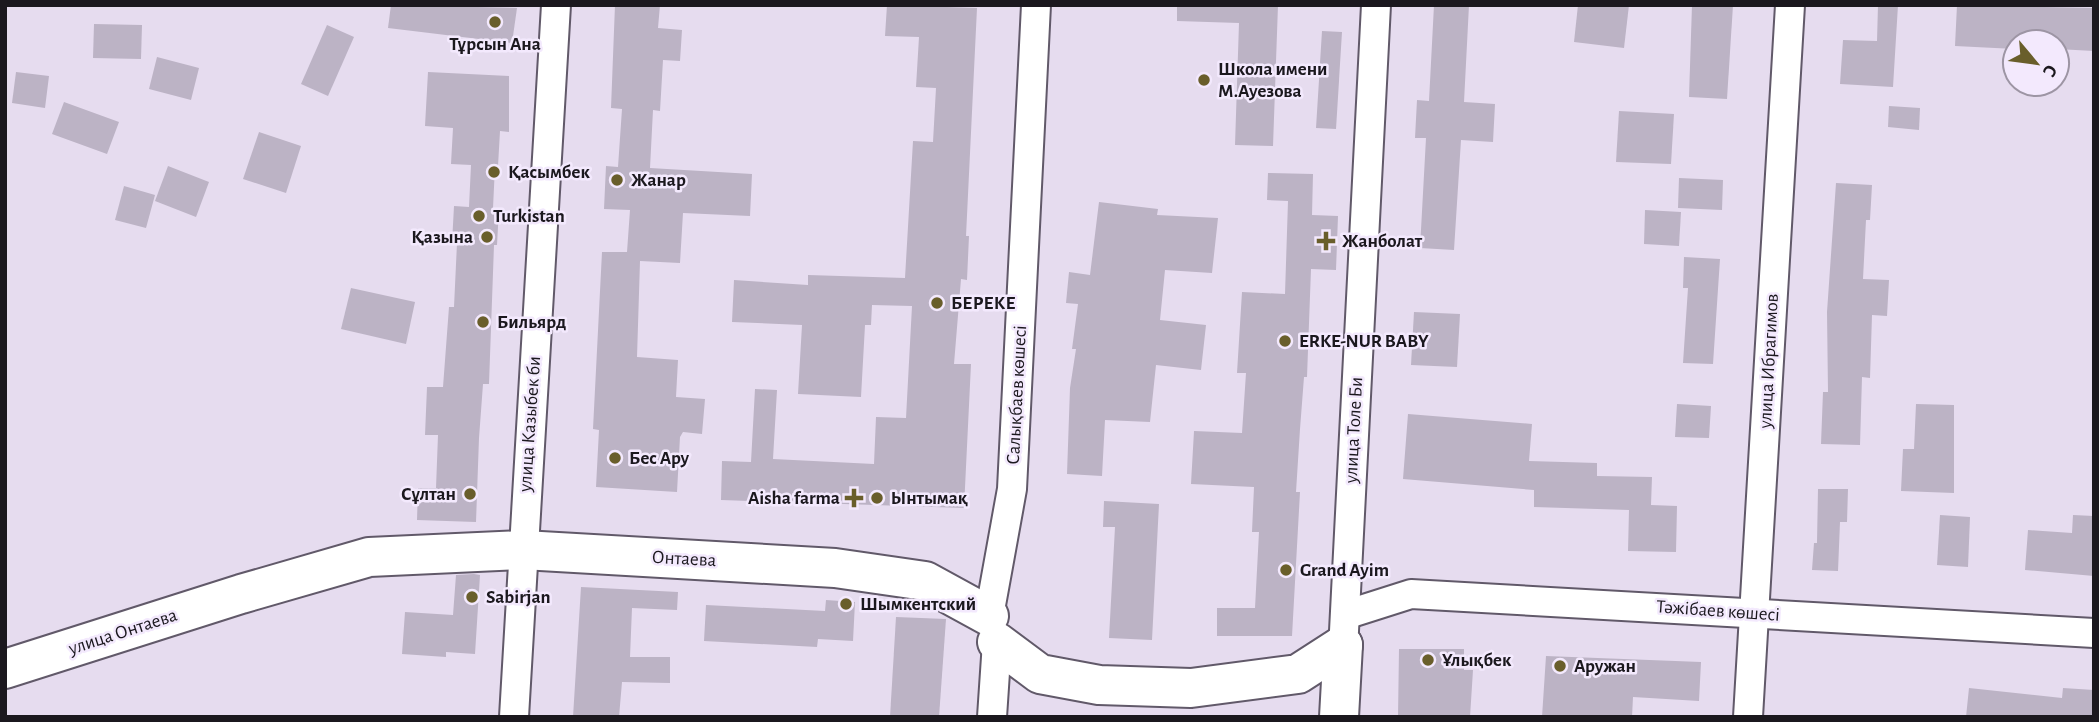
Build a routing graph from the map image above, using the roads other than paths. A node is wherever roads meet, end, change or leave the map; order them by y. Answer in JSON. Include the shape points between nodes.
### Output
{"nodes":[{"id":1,"x":556,"y":5,"type":"edge"},
{"id":2,"x":1036,"y":5,"type":"edge"},
{"id":3,"x":1376,"y":5,"type":"edge"},
{"id":4,"x":1790,"y":5,"type":"edge"},
{"id":5,"x":523,"y":550,"type":"junction"},
{"id":6,"x":369,"y":557,"type":"joint"},
{"id":7,"x":1754,"y":613,"type":"junction"},
{"id":8,"x":993,"y":629,"type":"junction"},
{"id":9,"x":1344,"y":630,"type":"junction"},
{"id":10,"x":2094,"y":633,"type":"edge"},
{"id":11,"x":5,"y":669,"type":"edge"},
{"id":12,"x":514,"y":717,"type":"edge"},
{"id":13,"x":992,"y":717,"type":"edge"},
{"id":14,"x":1339,"y":717,"type":"edge"},
{"id":15,"x":1748,"y":717,"type":"edge"}],
"edges":[{"from":1,"to":5,"type":"street","name":"улица Казыбек би"},
{"from":2,"to":8,"type":"street","name":"Салықбаев көшесі","via":[[1012,489]]},
{"from":3,"to":9,"type":"street","name":"улица Толе Би"},
{"from":4,"to":7,"type":"street","name":"улица Ибрагимов"},
{"from":5,"to":6,"type":"main road","name":"Онтаева"},
{"from":5,"to":8,"type":"main road","name":"Онтаева","via":[[848,570],[925,581]]},
{"from":5,"to":12,"type":"street","name":"улица Казыбек би"},
{"from":6,"to":11,"type":"main road","name":"улица Онтаева"},
{"from":7,"to":9,"type":"street","name":"Тәжібаев көшесі","via":[[1411,594]]},
{"from":7,"to":10,"type":"street","name":"Тәжібаев көшесі"},
{"from":7,"to":15,"type":"street","name":"улица Ибрагимов"},
{"from":8,"to":9,"type":"main road","name":"Онтаева","via":[[1040,674],[1099,685],[1191,688],[1298,674]]},
{"from":8,"to":13,"type":"street","name":"Салықбаев көшесі"},
{"from":9,"to":14,"type":"main road"}]}
